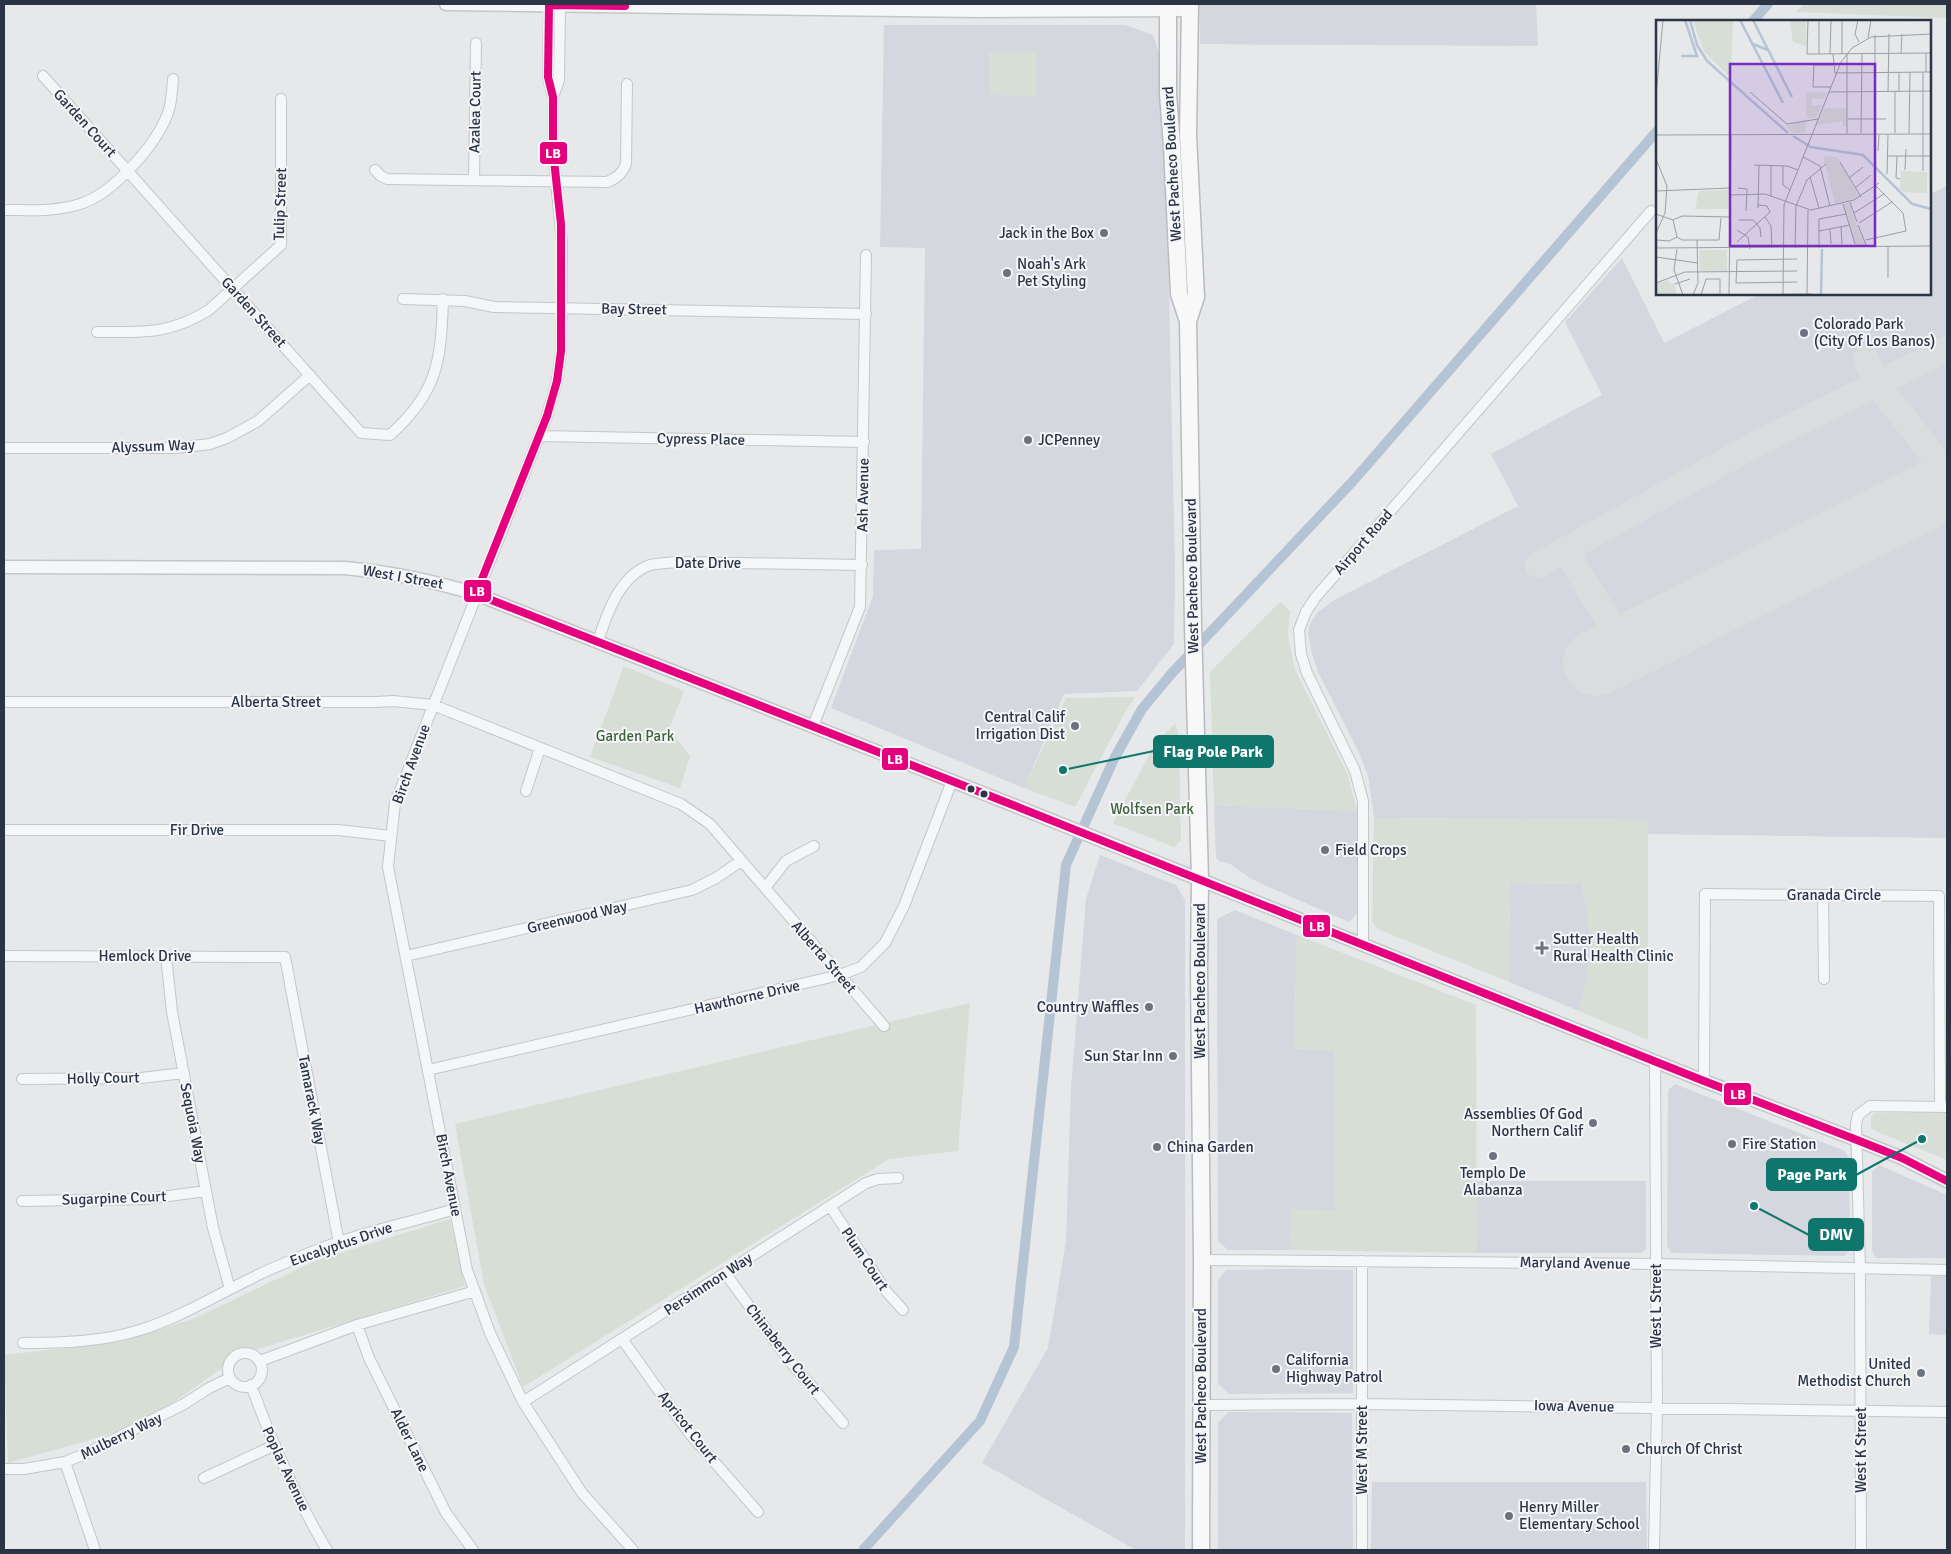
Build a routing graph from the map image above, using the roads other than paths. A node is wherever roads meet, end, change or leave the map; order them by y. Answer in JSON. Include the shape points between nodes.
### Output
{"nodes":[{"id":1,"x":446,"y":4,"type":"edge"},
{"id":2,"x":625,"y":5,"type":"edge"},
{"id":3,"x":554,"y":6,"type":"junction"},
{"id":4,"x":1168,"y":7,"type":"edge"},
{"id":5,"x":1190,"y":7,"type":"edge"},
{"id":6,"x":476,"y":43,"type":"dead end"},
{"id":7,"x":44,"y":76,"type":"dead end"},
{"id":8,"x":173,"y":79,"type":"dead end"},
{"id":9,"x":627,"y":84,"type":"dead end"},
{"id":10,"x":281,"y":99,"type":"dead end"},
{"id":11,"x":127,"y":170,"type":"junction"},
{"id":12,"x":375,"y":170,"type":"dead end"},
{"id":13,"x":474,"y":180,"type":"junction"},
{"id":14,"x":556,"y":182,"type":"junction"},
{"id":15,"x":4,"y":210,"type":"edge"},
{"id":16,"x":1651,"y":211,"type":"dead end"},
{"id":17,"x":866,"y":255,"type":"dead end"},
{"id":18,"x":233,"y":288,"type":"junction"},
{"id":19,"x":403,"y":299,"type":"dead end"},
{"id":20,"x":443,"y":299,"type":"junction"},
{"id":21,"x":561,"y":308,"type":"junction"},
{"id":22,"x":866,"y":314,"type":"junction"},
{"id":23,"x":1188,"y":322,"type":"junction"},
{"id":24,"x":97,"y":332,"type":"dead end"},
{"id":25,"x":310,"y":375,"type":"junction"},
{"id":26,"x":539,"y":436,"type":"junction"},
{"id":27,"x":864,"y":442,"type":"junction"},
{"id":28,"x":4,"y":448,"type":"edge"},
{"id":29,"x":862,"y":565,"type":"junction"},
{"id":30,"x":4,"y":567,"type":"edge"},
{"id":31,"x":476,"y":594,"type":"junction"},
{"id":32,"x":598,"y":641,"type":"junction"},
{"id":33,"x":4,"y":702,"type":"edge"},
{"id":34,"x":433,"y":705,"type":"junction"},
{"id":35,"x":812,"y":726,"type":"junction"},
{"id":36,"x":540,"y":748,"type":"junction"},
{"id":37,"x":952,"y":782,"type":"junction"},
{"id":38,"x":526,"y":791,"type":"dead end"},
{"id":39,"x":4,"y":830,"type":"edge"},
{"id":40,"x":391,"y":836,"type":"junction"},
{"id":41,"x":814,"y":846,"type":"dead end"},
{"id":42,"x":741,"y":861,"type":"junction"},
{"id":43,"x":1200,"y":879,"type":"junction"},
{"id":44,"x":765,"y":888,"type":"junction"},
{"id":45,"x":1823,"y":895,"type":"junction"},
{"id":46,"x":1363,"y":944,"type":"junction"},
{"id":47,"x":4,"y":956,"type":"edge"},
{"id":48,"x":166,"y":956,"type":"junction"},
{"id":49,"x":406,"y":956,"type":"junction"},
{"id":50,"x":285,"y":957,"type":"joint"},
{"id":51,"x":840,"y":975,"type":"junction"},
{"id":52,"x":1824,"y":979,"type":"dead end"},
{"id":53,"x":884,"y":1026,"type":"dead end"},
{"id":54,"x":1655,"y":1062,"type":"junction"},
{"id":55,"x":428,"y":1070,"type":"junction"},
{"id":56,"x":184,"y":1074,"type":"junction"},
{"id":57,"x":22,"y":1079,"type":"dead end"},
{"id":58,"x":1704,"y":1081,"type":"junction"},
{"id":59,"x":1944,"y":1107,"type":"edge"},
{"id":60,"x":1857,"y":1140,"type":"junction"},
{"id":61,"x":898,"y":1178,"type":"dead end"},
{"id":62,"x":1947,"y":1180,"type":"edge"},
{"id":63,"x":206,"y":1191,"type":"junction"},
{"id":64,"x":22,"y":1201,"type":"dead end"},
{"id":65,"x":830,"y":1206,"type":"junction"},
{"id":66,"x":455,"y":1209,"type":"junction"},
{"id":67,"x":339,"y":1243,"type":"junction"},
{"id":68,"x":1202,"y":1260,"type":"junction"},
{"id":69,"x":1362,"y":1261,"type":"junction"},
{"id":70,"x":1656,"y":1264,"type":"junction"},
{"id":71,"x":1860,"y":1269,"type":"junction"},
{"id":72,"x":1947,"y":1270,"type":"edge"},
{"id":73,"x":725,"y":1273,"type":"junction"},
{"id":74,"x":230,"y":1289,"type":"junction"},
{"id":75,"x":475,"y":1291,"type":"junction"},
{"id":76,"x":903,"y":1310,"type":"dead end"},
{"id":77,"x":357,"y":1325,"type":"junction"},
{"id":78,"x":622,"y":1338,"type":"junction"},
{"id":79,"x":22,"y":1343,"type":"dead end"},
{"id":80,"x":260,"y":1362,"type":"junction"},
{"id":81,"x":230,"y":1378,"type":"junction"},
{"id":82,"x":251,"y":1385,"type":"junction"},
{"id":83,"x":523,"y":1402,"type":"junction"},
{"id":84,"x":1201,"y":1404,"type":"junction"},
{"id":85,"x":1362,"y":1404,"type":"junction"},
{"id":86,"x":1656,"y":1407,"type":"junction"},
{"id":87,"x":1860,"y":1411,"type":"junction"},
{"id":88,"x":1947,"y":1412,"type":"edge"},
{"id":89,"x":843,"y":1423,"type":"dead end"},
{"id":90,"x":275,"y":1445,"type":"junction"},
{"id":91,"x":65,"y":1462,"type":"junction"},
{"id":92,"x":4,"y":1469,"type":"edge"},
{"id":93,"x":204,"y":1478,"type":"dead end"},
{"id":94,"x":758,"y":1512,"type":"dead end"},
{"id":95,"x":95,"y":1550,"type":"edge"},
{"id":96,"x":326,"y":1550,"type":"edge"},
{"id":97,"x":473,"y":1550,"type":"edge"},
{"id":98,"x":633,"y":1550,"type":"edge"},
{"id":99,"x":1201,"y":1550,"type":"edge"},
{"id":100,"x":1362,"y":1550,"type":"edge"},
{"id":101,"x":1654,"y":1550,"type":"edge"},
{"id":102,"x":1861,"y":1550,"type":"edge"}],
"edges":[{"from":1,"to":3,"type":"street"},
{"from":2,"to":3,"type":"street"},
{"from":2,"to":4,"type":"street","via":[[980,11]]},
{"from":3,"to":14,"type":"street","name":"Birch Avenue","via":[[548,77],[553,97]]},
{"from":4,"to":5,"type":"street"},
{"from":4,"to":23,"type":"highway","name":"West Pacheco Boulevard","via":[[1168,94],[1178,294]]},
{"from":5,"to":23,"type":"highway","name":"West Pacheco Boulevard","via":[[1188,135],[1196,297]]},
{"from":6,"to":13,"type":"street","name":"Azalea Court"},
{"from":7,"to":11,"type":"street","name":"Garden Court"},
{"from":8,"to":11,"type":"street","via":[[170,104],[159,132]]},
{"from":9,"to":14,"type":"street","via":[[626,164],[619,176],[607,182]]},
{"from":10,"to":18,"type":"street","name":"Tulip Street","via":[[281,244]]},
{"from":11,"to":15,"type":"street","via":[[114,184],[79,204],[56,209]]},
{"from":11,"to":18,"type":"street","name":"Garden Street"},
{"from":12,"to":13,"type":"street","via":[[387,179]]},
{"from":13,"to":14,"type":"street"},
{"from":14,"to":21,"type":"street","name":"Birch Avenue","via":[[561,224]]},
{"from":16,"to":46,"type":"street","name":"Airport Road","via":[[1321,590],[1306,612],[1299,630],[1301,654],[1307,673],[1355,771],[1364,801]]},
{"from":17,"to":22,"type":"street","name":"Ash Avenue"},
{"from":18,"to":24,"type":"street","name":"Tulip Street","via":[[209,310],[181,325],[148,332]]},
{"from":18,"to":25,"type":"street","name":"Garden Street"},
{"from":19,"to":20,"type":"street","name":"Bay Street"},
{"from":20,"to":21,"type":"street","name":"Bay Street","via":[[494,307]]},
{"from":20,"to":25,"type":"street","name":"Garden Street","via":[[442,339],[434,378],[416,409],[390,435],[361,433]]},
{"from":21,"to":22,"type":"street","name":"Bay Street"},
{"from":21,"to":26,"type":"street","name":"Birch Avenue","via":[[557,381]]},
{"from":22,"to":27,"type":"street","name":"Ash Avenue"},
{"from":23,"to":43,"type":"highway","name":"West Pacheco Boulevard"},
{"from":25,"to":28,"type":"street","name":"Alyssum Way","via":[[258,421],[210,444],[176,448]]},
{"from":26,"to":27,"type":"street","name":"Cypress Place"},
{"from":26,"to":31,"type":"street","name":"Birch Avenue"},
{"from":27,"to":29,"type":"street","name":"Ash Avenue"},
{"from":29,"to":32,"type":"street","name":"Date Drive","via":[[678,562],[651,565],[628,581],[610,605]]},
{"from":29,"to":35,"type":"street","name":"Ash Avenue","via":[[860,607]]},
{"from":30,"to":31,"type":"street","name":"West I Street","via":[[345,568],[392,574]]},
{"from":31,"to":32,"type":"street","name":"West I Street"},
{"from":31,"to":34,"type":"street","name":"Birch Avenue"},
{"from":32,"to":35,"type":"street","name":"West I Street"},
{"from":33,"to":34,"type":"street","name":"Alberta Street","via":[[393,701]]},
{"from":34,"to":36,"type":"street","name":"Alberta Street"},
{"from":34,"to":40,"type":"street","name":"Birch Avenue","via":[[395,803]]},
{"from":35,"to":37,"type":"street","name":"West I Street"},
{"from":36,"to":38,"type":"street"},
{"from":36,"to":42,"type":"street","name":"Alberta Street","via":[[681,804],[710,824]]},
{"from":37,"to":43,"type":"street","name":"West I Street"},
{"from":37,"to":51,"type":"street","name":"Hawthorne Drive","via":[[904,906],[885,943],[861,967]]},
{"from":39,"to":40,"type":"street","name":"Fir Drive","via":[[338,830]]},
{"from":40,"to":49,"type":"street","name":"Birch Avenue","via":[[388,866]]},
{"from":41,"to":44,"type":"street","via":[[786,861]]},
{"from":42,"to":44,"type":"street","name":"Alberta Street"},
{"from":42,"to":49,"type":"street","name":"Greenwood Way","via":[[692,890]]},
{"from":43,"to":46,"type":"street","name":"West I Street"},
{"from":43,"to":68,"type":"highway","name":"West Pacheco Boulevard"},
{"from":44,"to":51,"type":"street","name":"Alberta Street"},
{"from":45,"to":52,"type":"street"},
{"from":45,"to":58,"type":"street","name":"Granada Circle","via":[[1705,894]]},
{"from":45,"to":59,"type":"street","name":"Granada Circle","via":[[1939,896]]},
{"from":46,"to":54,"type":"street","name":"West I Street"},
{"from":47,"to":48,"type":"street","name":"Hemlock Drive"},
{"from":48,"to":50,"type":"street","name":"Hemlock Drive"},
{"from":48,"to":56,"type":"street","name":"Sequoia Way"},
{"from":49,"to":55,"type":"street","name":"Birch Avenue"},
{"from":50,"to":67,"type":"street","name":"Tamarack Way"},
{"from":51,"to":53,"type":"street","name":"Alberta Street"},
{"from":51,"to":55,"type":"street","name":"Hawthorne Drive"},
{"from":54,"to":58,"type":"street","name":"West I Street"},
{"from":54,"to":70,"type":"street","name":"West L Street"},
{"from":55,"to":66,"type":"street","name":"Birch Avenue"},
{"from":56,"to":57,"type":"street","name":"Holly Court","via":[[141,1078]]},
{"from":56,"to":63,"type":"street","name":"Sequoia Way"},
{"from":58,"to":60,"type":"street","name":"West I Street"},
{"from":59,"to":60,"type":"street","name":"West K Street","via":[[1870,1106],[1858,1115]]},
{"from":60,"to":62,"type":"street","name":"West I Street"},
{"from":60,"to":71,"type":"street","name":"West K Street"},
{"from":61,"to":65,"type":"street","name":"Persimmon Way","via":[[866,1183]]},
{"from":63,"to":64,"type":"street","name":"Sugarpine Court","via":[[146,1199]]},
{"from":63,"to":74,"type":"street","name":"Sequoia Way","via":[[218,1251]]},
{"from":65,"to":73,"type":"street","name":"Persimmon Way"},
{"from":65,"to":76,"type":"street","name":"Plum Court","via":[[886,1291]]},
{"from":66,"to":67,"type":"street","name":"Eucalyptus Drive"},
{"from":66,"to":75,"type":"street","name":"Birch Avenue","via":[[467,1270]]},
{"from":67,"to":74,"type":"street","name":"Eucalyptus Drive","via":[[252,1277]]},
{"from":68,"to":69,"type":"street","name":"Maryland Avenue"},
{"from":68,"to":84,"type":"highway","name":"West Pacheco Boulevard"},
{"from":69,"to":70,"type":"street","name":"Maryland Avenue"},
{"from":69,"to":85,"type":"street","name":"West M Street"},
{"from":70,"to":71,"type":"street","name":"Maryland Avenue"},
{"from":70,"to":86,"type":"street","name":"West L Street"},
{"from":71,"to":72,"type":"street","name":"Maryland Avenue"},
{"from":71,"to":87,"type":"street","name":"West K Street"},
{"from":73,"to":78,"type":"street","name":"Persimmon Way"},
{"from":73,"to":89,"type":"street","name":"Chinaberry Court","via":[[788,1360]]},
{"from":74,"to":79,"type":"street","name":"Eucalyptus Drive","via":[[182,1314],[138,1331],[84,1340]]},
{"from":75,"to":77,"type":"street"},
{"from":75,"to":83,"type":"street","name":"Birch Avenue","via":[[490,1333]]},
{"from":77,"to":80,"type":"street"},
{"from":77,"to":97,"type":"street","name":"Alder Lane","via":[[369,1358],[446,1513]]},
{"from":78,"to":83,"type":"street","name":"Persimmon Way"},
{"from":78,"to":94,"type":"street","name":"Apricot Court","via":[[690,1434]]},
{"from":80,"to":81,"type":"street","via":[[256,1356],[240,1353],[228,1366]]},
{"from":80,"to":82,"type":"street","via":[[262,1372]]},
{"from":81,"to":82,"type":"street","via":[[235,1384]]},
{"from":81,"to":91,"type":"street","name":"Mulberry Way"},
{"from":82,"to":90,"type":"street","name":"Poplar Avenue"},
{"from":83,"to":98,"type":"street","name":"Birch Avenue","via":[[582,1492]]},
{"from":84,"to":85,"type":"street","name":"Iowa Avenue"},
{"from":84,"to":99,"type":"highway","name":"West Pacheco Boulevard"},
{"from":85,"to":86,"type":"street","name":"Iowa Avenue"},
{"from":85,"to":100,"type":"street","name":"West M Street"},
{"from":86,"to":87,"type":"street","name":"Iowa Avenue"},
{"from":86,"to":101,"type":"street","name":"West L Street"},
{"from":87,"to":88,"type":"street","name":"Iowa Avenue"},
{"from":87,"to":102,"type":"street","name":"West K Street"},
{"from":90,"to":93,"type":"street"},
{"from":90,"to":96,"type":"street","name":"Poplar Avenue"},
{"from":91,"to":92,"type":"street","name":"Mulberry Way"},
{"from":91,"to":95,"type":"street"}]}
